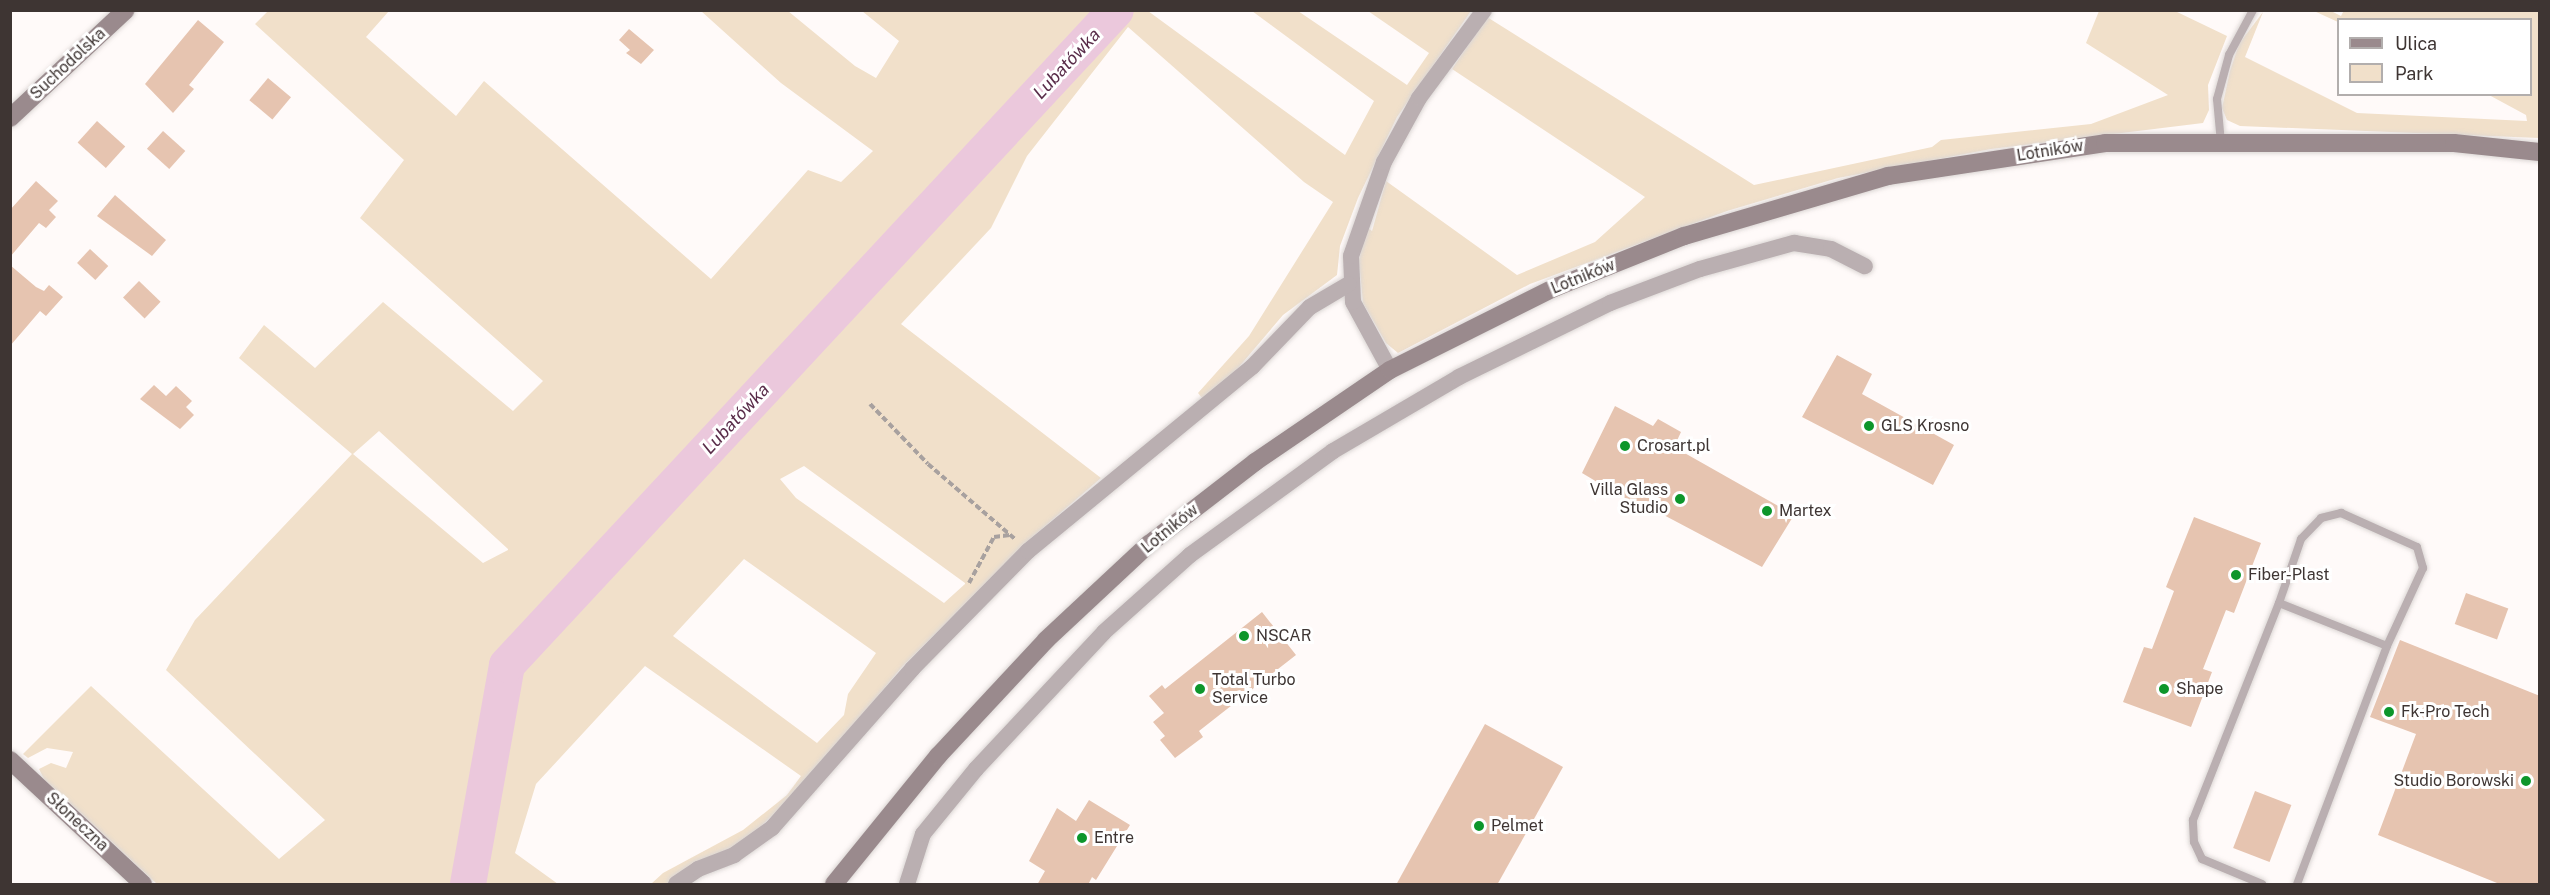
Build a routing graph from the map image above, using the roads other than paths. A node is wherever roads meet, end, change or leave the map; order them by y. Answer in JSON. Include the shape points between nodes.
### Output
{"nodes":[{"id":1,"x":126,"y":10,"type":"edge"},
{"id":2,"x":1484,"y":10,"type":"edge"},
{"id":3,"x":2253,"y":10,"type":"edge"},
{"id":4,"x":10,"y":118,"type":"edge"},
{"id":5,"x":2221,"y":143,"type":"junction"},
{"id":6,"x":2540,"y":152,"type":"edge"},
{"id":7,"x":1865,"y":266,"type":"dead end"},
{"id":8,"x":1349,"y":284,"type":"junction"},
{"id":9,"x":1390,"y":370,"type":"junction"},
{"id":10,"x":2279,"y":603,"type":"junction"},
{"id":11,"x":2387,"y":646,"type":"junction"},
{"id":12,"x":10,"y":760,"type":"edge"},
{"id":13,"x":908,"y":884,"type":"edge"},
{"id":14,"x":142,"y":885,"type":"edge"},
{"id":15,"x":676,"y":885,"type":"edge"},
{"id":16,"x":834,"y":885,"type":"edge"},
{"id":17,"x":2262,"y":885,"type":"edge"},
{"id":18,"x":2297,"y":885,"type":"edge"}],
"edges":[{"from":1,"to":4,"type":"street","name":"Suchodolska"},
{"from":2,"to":8,"type":"street","via":[[1419,98],[1384,162],[1351,256]]},
{"from":3,"to":5,"type":"lane","via":[[2229,55],[2217,99]]},
{"from":5,"to":6,"type":"street","name":"Lotników","via":[[2454,142]]},
{"from":5,"to":9,"type":"street","name":"Lotników","via":[[2105,143],[1888,176],[1673,240],[1554,288]]},
{"from":7,"to":13,"type":"street","via":[[1831,249],[1794,243],[1700,269],[1610,303],[1459,377],[1333,451],[1190,555],[1104,632],[976,769],[923,834]]},
{"from":8,"to":9,"type":"street","via":[[1353,302]]},
{"from":8,"to":15,"type":"street","via":[[1310,307],[1252,366],[1028,551],[912,669],[772,828],[734,855],[698,869]]},
{"from":9,"to":16,"type":"street","name":"Lotników","via":[[1255,462],[1149,544],[1046,640],[938,756]]},
{"from":10,"to":11,"type":"lane"},
{"from":10,"to":11,"type":"lane","via":[[2301,539],[2321,518],[2341,513],[2417,547],[2423,568]]},
{"from":10,"to":17,"type":"lane","via":[[2193,820],[2194,842],[2202,859]]},
{"from":11,"to":18,"type":"lane"},
{"from":12,"to":14,"type":"street","name":"Słoneczna"}]}
